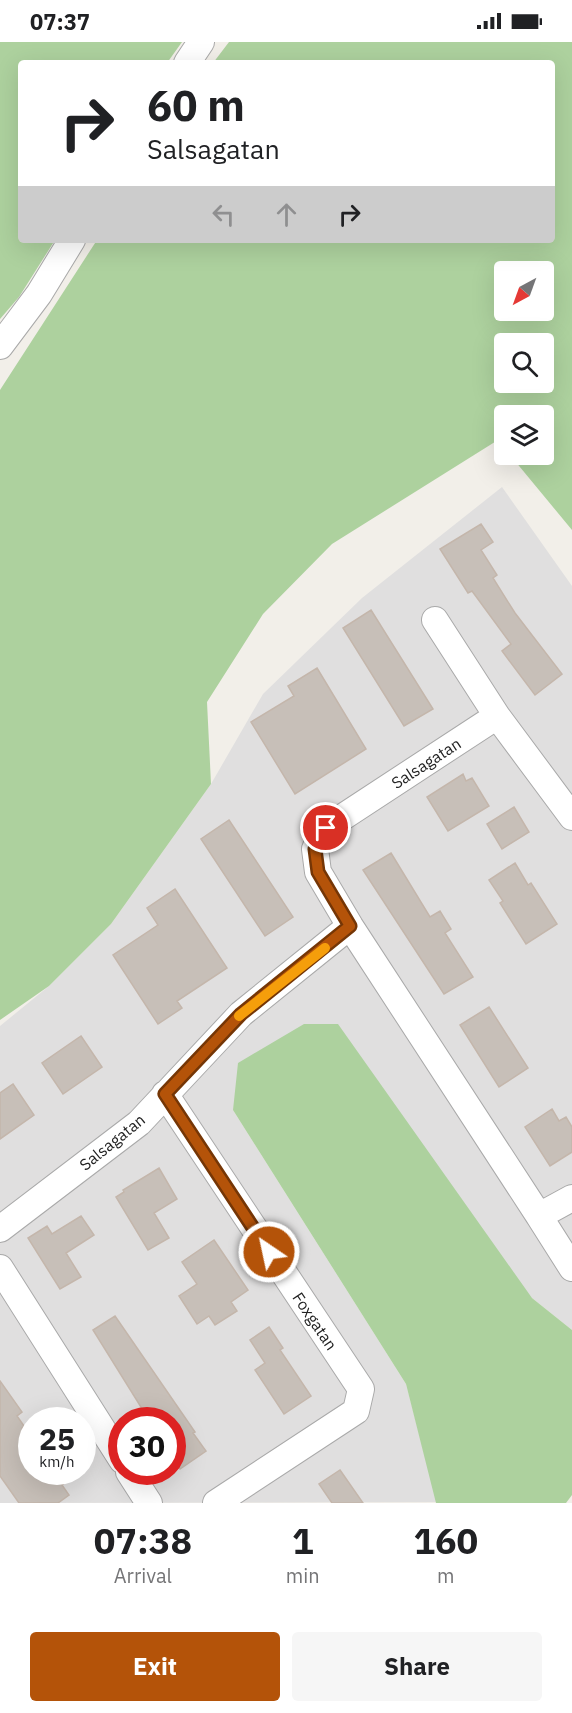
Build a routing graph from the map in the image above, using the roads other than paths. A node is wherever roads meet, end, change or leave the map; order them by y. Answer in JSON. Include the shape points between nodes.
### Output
{"nodes":[{"id":1,"x":201,"y":42,"type":"edge"},
{"id":2,"x":189,"y":60,"type":"edge"},
{"id":3,"x":70,"y":243,"type":"edge"},
{"id":4,"x":0,"y":346,"type":"edge"},
{"id":5,"x":435,"y":620,"type":"dead end"},
{"id":6,"x":497,"y":716,"type":"junction"},
{"id":7,"x":572,"y":817,"type":"edge"},
{"id":8,"x":350,"y":926,"type":"junction"},
{"id":9,"x":165,"y":1094,"type":"junction"},
{"id":10,"x":572,"y":1198,"type":"edge"},
{"id":11,"x":539,"y":1216,"type":"junction"},
{"id":12,"x":0,"y":1229,"type":"edge"},
{"id":13,"x":0,"y":1268,"type":"edge"},
{"id":14,"x":572,"y":1268,"type":"edge"},
{"id":15,"x":108,"y":1438,"type":"edge"},
{"id":16,"x":137,"y":1485,"type":"edge"},
{"id":17,"x":149,"y":1503,"type":"edge"},
{"id":18,"x":216,"y":1503,"type":"edge"}],
"edges":[{"from":1,"to":2,"type":"street"},
{"from":3,"to":4,"type":"street"},
{"from":5,"to":6,"type":"street"},
{"from":6,"to":7,"type":"street"},
{"from":6,"to":8,"type":"street","name":"Salsagatan","via":[[326,828],[315,849],[318,872]]},
{"from":8,"to":9,"type":"street","name":"Salsagatan","via":[[241,1014]]},
{"from":8,"to":11,"type":"street","name":"Salsagatan"},
{"from":9,"to":12,"type":"street","name":"Salsagatan","via":[[139,1123]]},
{"from":9,"to":18,"type":"street","name":"Foxgatan","via":[[361,1389],[356,1411]]},
{"from":10,"to":11,"type":"street"},
{"from":11,"to":14,"type":"street","name":"Salsagatan"},
{"from":13,"to":15,"type":"street"},
{"from":16,"to":17,"type":"street"}]}
